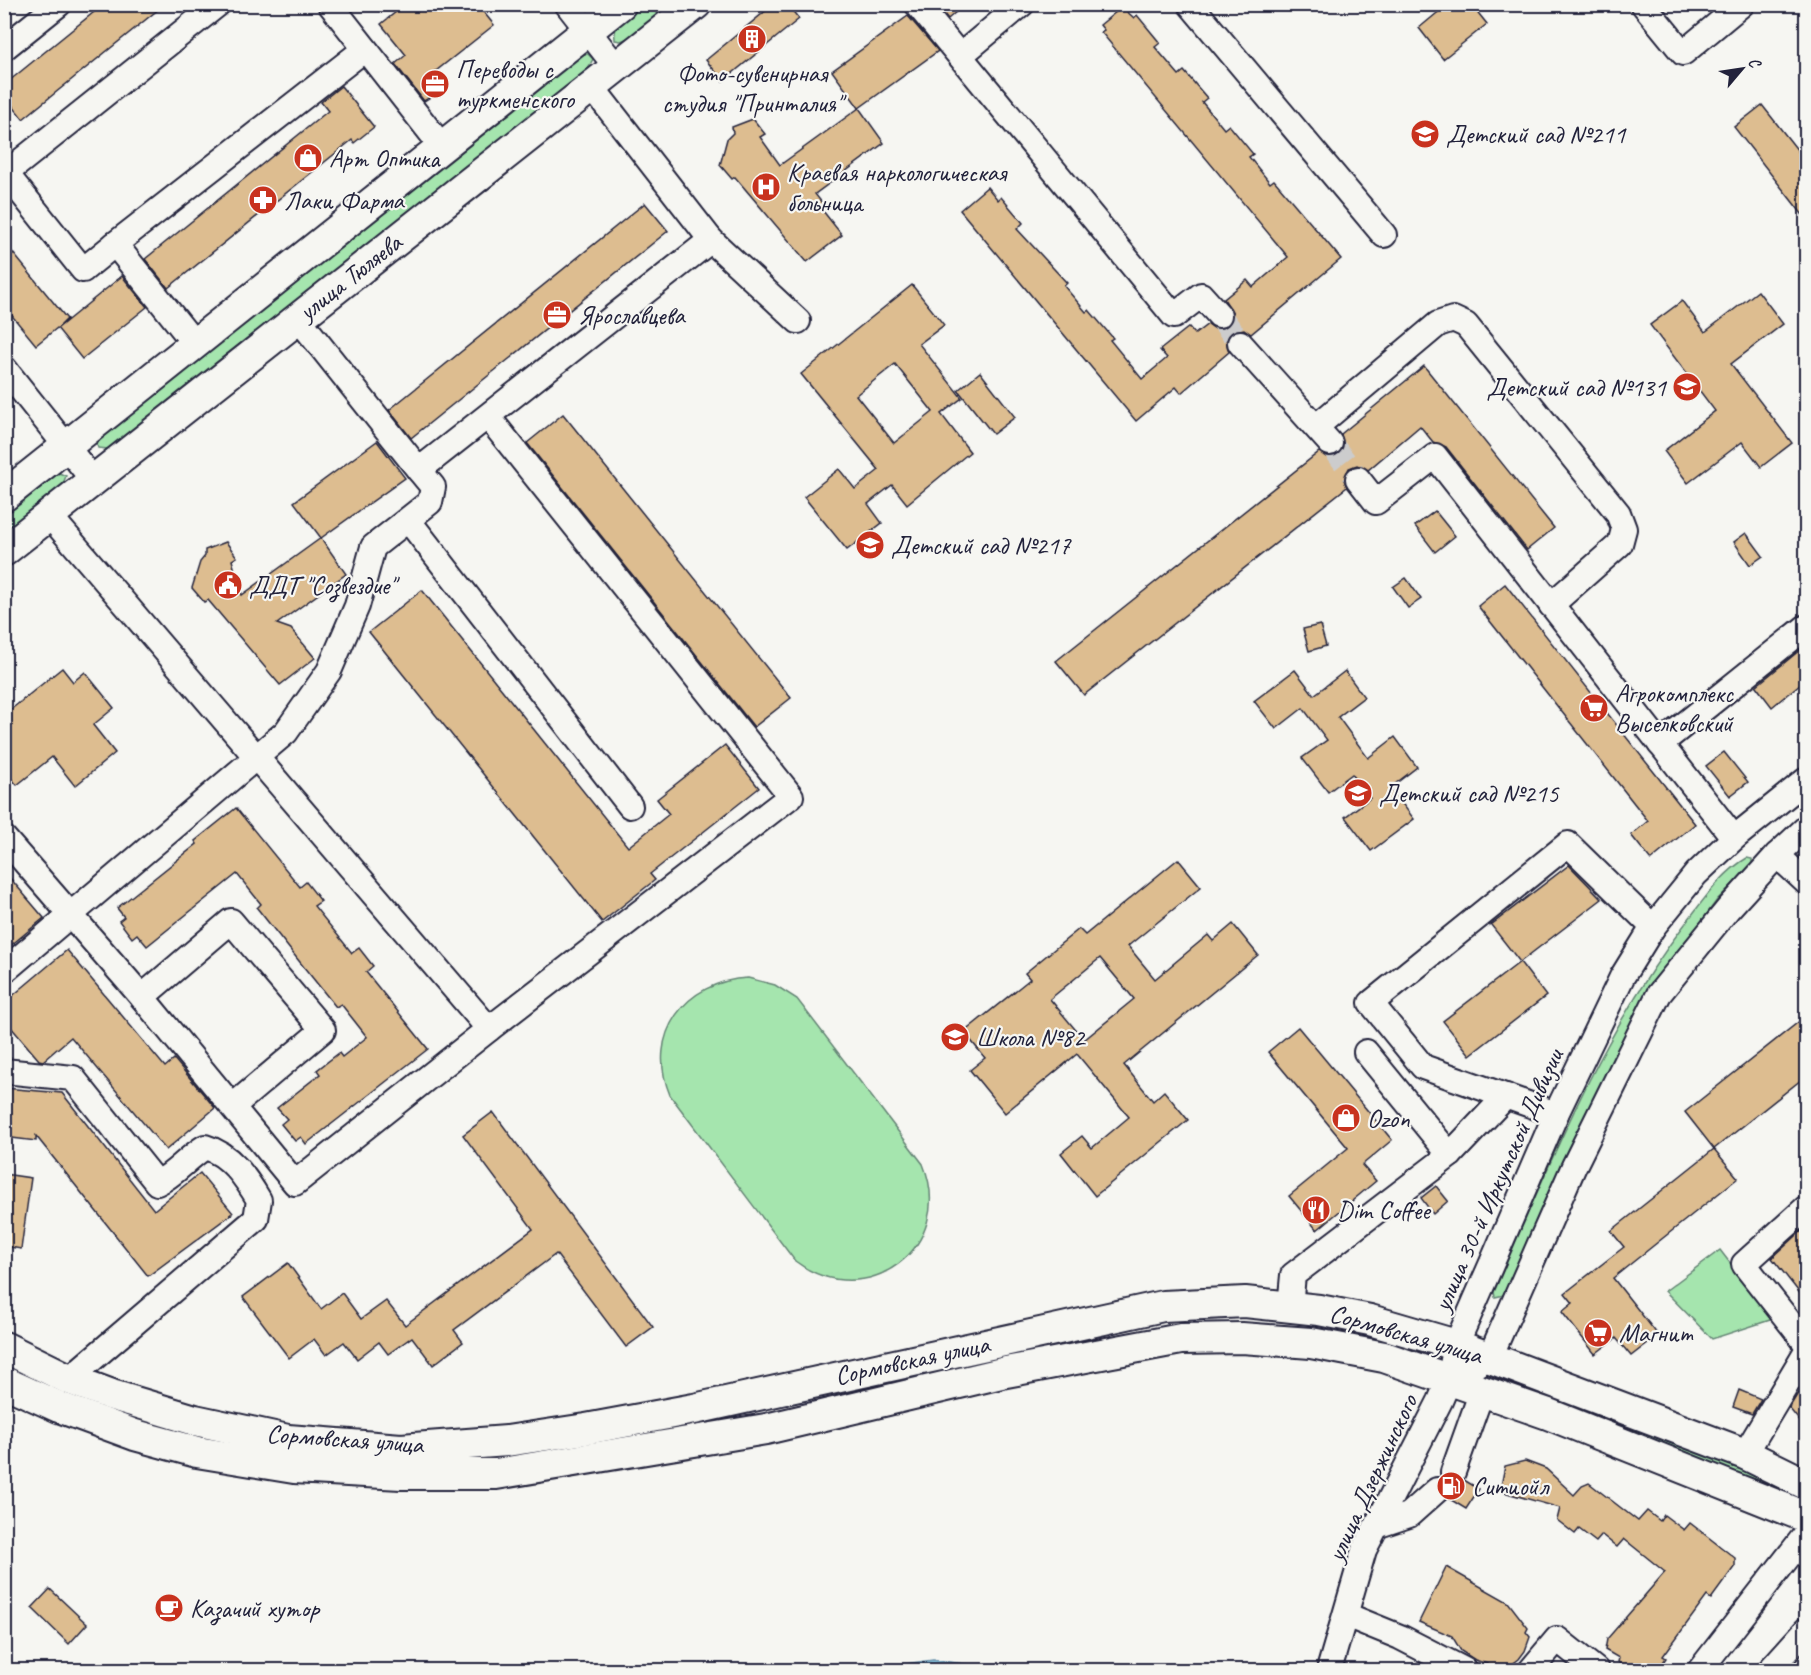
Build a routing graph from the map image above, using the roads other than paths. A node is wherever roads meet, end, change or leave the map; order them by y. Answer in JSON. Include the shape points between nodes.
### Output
{"nodes":[{"id":1,"x":59,"y":4,"type":"edge"},
{"id":2,"x":218,"y":4,"type":"edge"},
{"id":3,"x":330,"y":4,"type":"edge"},
{"id":4,"x":567,"y":4,"type":"edge"},
{"id":5,"x":621,"y":4,"type":"edge"},
{"id":6,"x":696,"y":4,"type":"edge"},
{"id":7,"x":917,"y":4,"type":"edge"},
{"id":8,"x":1022,"y":4,"type":"edge"},
{"id":9,"x":1190,"y":4,"type":"edge"},
{"id":10,"x":1643,"y":4,"type":"edge"},
{"id":11,"x":1742,"y":4,"type":"edge"},
{"id":12,"x":588,"y":30,"type":"junction"},
{"id":13,"x":4,"y":48,"type":"edge"},
{"id":14,"x":365,"y":49,"type":"junction"},
{"id":15,"x":961,"y":55,"type":"junction"},
{"id":16,"x":617,"y":68,"type":"junction"},
{"id":17,"x":592,"y":87,"type":"junction"},
{"id":18,"x":443,"y":148,"type":"junction"},
{"id":19,"x":5,"y":172,"type":"edge"},
{"id":20,"x":1384,"y":235,"type":"dead end"},
{"id":21,"x":711,"y":240,"type":"junction"},
{"id":22,"x":115,"y":244,"type":"junction"},
{"id":23,"x":1219,"y":315,"type":"tunnel mouth"},
{"id":24,"x":298,"y":318,"type":"junction"},
{"id":25,"x":798,"y":321,"type":"dead end"},
{"id":26,"x":194,"y":343,"type":"junction"},
{"id":27,"x":1240,"y":343,"type":"tunnel mouth"},
{"id":28,"x":4,"y":368,"type":"edge"},
{"id":29,"x":489,"y":418,"type":"junction"},
{"id":30,"x":66,"y":446,"type":"junction"},
{"id":31,"x":419,"y":470,"type":"junction"},
{"id":32,"x":1358,"y":478,"type":"tunnel mouth"},
{"id":33,"x":93,"y":480,"type":"junction"},
{"id":34,"x":4,"y":496,"type":"edge"},
{"id":35,"x":49,"y":515,"type":"junction"},
{"id":36,"x":409,"y":521,"type":"junction"},
{"id":37,"x":4,"y":551,"type":"edge"},
{"id":38,"x":1551,"y":605,"type":"junction"},
{"id":39,"x":1806,"y":627,"type":"edge"},
{"id":40,"x":1660,"y":744,"type":"junction"},
{"id":41,"x":256,"y":758,"type":"junction"},
{"id":42,"x":1806,"y":780,"type":"edge"},
{"id":43,"x":630,"y":806,"type":"dead end"},
{"id":44,"x":1766,"y":812,"type":"junction"},
{"id":45,"x":4,"y":838,"type":"edge"},
{"id":46,"x":1734,"y":838,"type":"junction"},
{"id":47,"x":1791,"y":841,"type":"edge"},
{"id":48,"x":1806,"y":882,"type":"edge"},
{"id":49,"x":70,"y":916,"type":"junction"},
{"id":50,"x":1653,"y":927,"type":"junction"},
{"id":51,"x":4,"y":971,"type":"edge"},
{"id":52,"x":141,"y":997,"type":"junction"},
{"id":53,"x":489,"y":1029,"type":"junction"},
{"id":54,"x":1366,"y":1052,"type":"dead end"},
{"id":55,"x":4,"y":1071,"type":"edge"},
{"id":56,"x":1506,"y":1096,"type":"junction"},
{"id":57,"x":233,"y":1106,"type":"junction"},
{"id":58,"x":1556,"y":1114,"type":"junction"},
{"id":59,"x":1450,"y":1155,"type":"junction"},
{"id":60,"x":1806,"y":1208,"type":"edge"},
{"id":61,"x":1290,"y":1307,"type":"junction"},
{"id":62,"x":1806,"y":1343,"type":"edge"},
{"id":63,"x":1456,"y":1345,"type":"junction"},
{"id":64,"x":4,"y":1347,"type":"edge"},
{"id":65,"x":1806,"y":1352,"type":"edge"},
{"id":66,"x":1490,"y":1357,"type":"junction"},
{"id":67,"x":69,"y":1379,"type":"junction"},
{"id":68,"x":1449,"y":1380,"type":"junction"},
{"id":69,"x":4,"y":1382,"type":"edge"},
{"id":70,"x":1482,"y":1391,"type":"junction"},
{"id":71,"x":485,"y":1443,"type":"junction"},
{"id":72,"x":1745,"y":1454,"type":"junction"},
{"id":73,"x":1453,"y":1472,"type":"dead end"},
{"id":74,"x":487,"y":1474,"type":"junction"},
{"id":75,"x":1806,"y":1484,"type":"edge"},
{"id":76,"x":1437,"y":1490,"type":"dead end"},
{"id":77,"x":1806,"y":1517,"type":"edge"},
{"id":78,"x":1376,"y":1526,"type":"junction"},
{"id":79,"x":1806,"y":1534,"type":"edge"},
{"id":80,"x":1346,"y":1615,"type":"junction"},
{"id":81,"x":1806,"y":1630,"type":"edge"},
{"id":82,"x":1329,"y":1671,"type":"edge"},
{"id":83,"x":1464,"y":1671,"type":"edge"},
{"id":84,"x":1531,"y":1671,"type":"edge"},
{"id":85,"x":1596,"y":1671,"type":"edge"},
{"id":86,"x":1700,"y":1671,"type":"edge"},
{"id":87,"x":1770,"y":1671,"type":"edge"}],
"edges":[{"from":1,"to":13,"type":"street"},
{"from":2,"to":19,"type":"street"},
{"from":3,"to":14,"type":"street"},
{"from":4,"to":12,"type":"street"},
{"from":5,"to":12,"type":"main road","name":"улица Тюляева"},
{"from":6,"to":16,"type":"main road","name":"улица Тюляева"},
{"from":7,"to":15,"type":"street"},
{"from":8,"to":15,"type":"street"},
{"from":9,"to":20,"type":"street"},
{"from":10,"to":11,"type":"street","via":[[1683,53]]},
{"from":12,"to":16,"type":"street"},
{"from":12,"to":18,"type":"main road","name":"улица Тюляева"},
{"from":14,"to":18,"type":"street"},
{"from":14,"to":22,"type":"street"},
{"from":15,"to":23,"type":"street","via":[[1174,316],[1201,295]]},
{"from":16,"to":17,"type":"main road","name":"улица Тюляева"},
{"from":17,"to":21,"type":"street"},
{"from":17,"to":24,"type":"main road","name":"улица Тюляева"},
{"from":18,"to":26,"type":"main road","name":"улица Тюляева"},
{"from":19,"to":22,"type":"street","via":[[83,270]]},
{"from":21,"to":25,"type":"street"},
{"from":21,"to":29,"type":"street"},
{"from":22,"to":26,"type":"street"},
{"from":24,"to":31,"type":"street"},
{"from":24,"to":33,"type":"main road","name":"улица Тюляева"},
{"from":26,"to":30,"type":"main road","name":"улица Тюляева"},
{"from":27,"to":38,"type":"street","via":[[1324,435],[1438,324],[1453,318],[1466,325],[1618,513],[1624,529],[1620,544]]},
{"from":28,"to":30,"type":"street"},
{"from":29,"to":31,"type":"street"},
{"from":29,"to":53,"type":"street","via":[[791,796]]},
{"from":30,"to":33,"type":"street"},
{"from":30,"to":34,"type":"main road","name":"улица Тюляева"},
{"from":31,"to":36,"type":"street","via":[[433,487],[430,502]]},
{"from":32,"to":38,"type":"street","via":[[1376,502],[1435,456]]},
{"from":33,"to":35,"type":"main road","name":"улица Тюляева"},
{"from":35,"to":37,"type":"main road","name":"улица Тюляева"},
{"from":35,"to":41,"type":"street"},
{"from":36,"to":41,"type":"street","via":[[373,547],[357,606],[329,671],[286,732]]},
{"from":36,"to":43,"type":"street"},
{"from":38,"to":40,"type":"street"},
{"from":39,"to":40,"type":"street"},
{"from":40,"to":46,"type":"street"},
{"from":41,"to":49,"type":"street"},
{"from":41,"to":53,"type":"street"},
{"from":42,"to":44,"type":"street","name":"улица 30-й Иркутской Дивизии"},
{"from":44,"to":46,"type":"street","name":"улица 30-й Иркутской Дивизии"},
{"from":44,"to":47,"type":"street"},
{"from":45,"to":49,"type":"street"},
{"from":46,"to":50,"type":"street","name":"улица 30-й Иркутской Дивизии","via":[[1696,874]]},
{"from":47,"to":48,"type":"street"},
{"from":47,"to":66,"type":"street","via":[[1728,909],[1659,994],[1574,1166]]},
{"from":49,"to":51,"type":"street"},
{"from":49,"to":52,"type":"street"},
{"from":50,"to":56,"type":"street","via":[[1568,844],[1371,1003],[1423,1067]]},
{"from":50,"to":58,"type":"street","name":"улица 30-й Иркутской Дивизии","via":[[1622,977]]},
{"from":52,"to":57,"type":"street"},
{"from":52,"to":57,"type":"street","via":[[231,921],[323,1030]]},
{"from":53,"to":57,"type":"street","via":[[295,1182]]},
{"from":54,"to":59,"type":"street"},
{"from":55,"to":67,"type":"street","via":[[74,1078],[157,1183],[205,1147],[220,1151],[259,1200],[256,1219]]},
{"from":56,"to":58,"type":"street"},
{"from":56,"to":59,"type":"street"},
{"from":58,"to":63,"type":"street","name":"улица 30-й Иркутской Дивизии"},
{"from":59,"to":61,"type":"street","via":[[1293,1275]]},
{"from":60,"to":62,"type":"street","via":[[1744,1264]]},
{"from":61,"to":63,"type":"main road","name":"Сормовская улица","via":[[1370,1320]]},
{"from":61,"to":71,"type":"main road","name":"Сормовская улица","via":[[1245,1302],[1163,1306],[694,1409]]},
{"from":63,"to":66,"type":"main road","name":"Сормовская улица"},
{"from":63,"to":68,"type":"street","name":"улица 30-й Иркутской Дивизии"},
{"from":64,"to":67,"type":"main road","name":"Сормовская улица"},
{"from":65,"to":72,"type":"street"},
{"from":66,"to":68,"type":"street"},
{"from":66,"to":72,"type":"main road","name":"Сормовская улица"},
{"from":67,"to":71,"type":"main road","name":"Сормовская улица","via":[[195,1419],[288,1440],[401,1449]]},
{"from":68,"to":70,"type":"main road","name":"Сормовская улица"},
{"from":68,"to":74,"type":"main road","name":"Сормовская улица","via":[[1375,1354],[1322,1344],[1242,1338],[1181,1339],[1006,1372],[766,1429]]},
{"from":68,"to":78,"type":"street","name":"улица Дзержинского"},
{"from":69,"to":74,"type":"main road","name":"Сормовская улица","via":[[92,1419],[197,1452],[294,1468]]},
{"from":70,"to":73,"type":"street"},
{"from":70,"to":77,"type":"main road","name":"Сормовская улица"},
{"from":71,"to":74,"type":"main road"},
{"from":72,"to":75,"type":"main road","name":"Сормовская улица"},
{"from":76,"to":78,"type":"street","via":[[1409,1515]]},
{"from":78,"to":80,"type":"street","name":"улица Дзержинского","via":[[1364,1550]]},
{"from":79,"to":86,"type":"street"},
{"from":80,"to":82,"type":"street","name":"улица Дзержинского"},
{"from":80,"to":83,"type":"street","via":[[1400,1637]]},
{"from":81,"to":87,"type":"street"},
{"from":84,"to":85,"type":"street","via":[[1557,1640]]}]}
